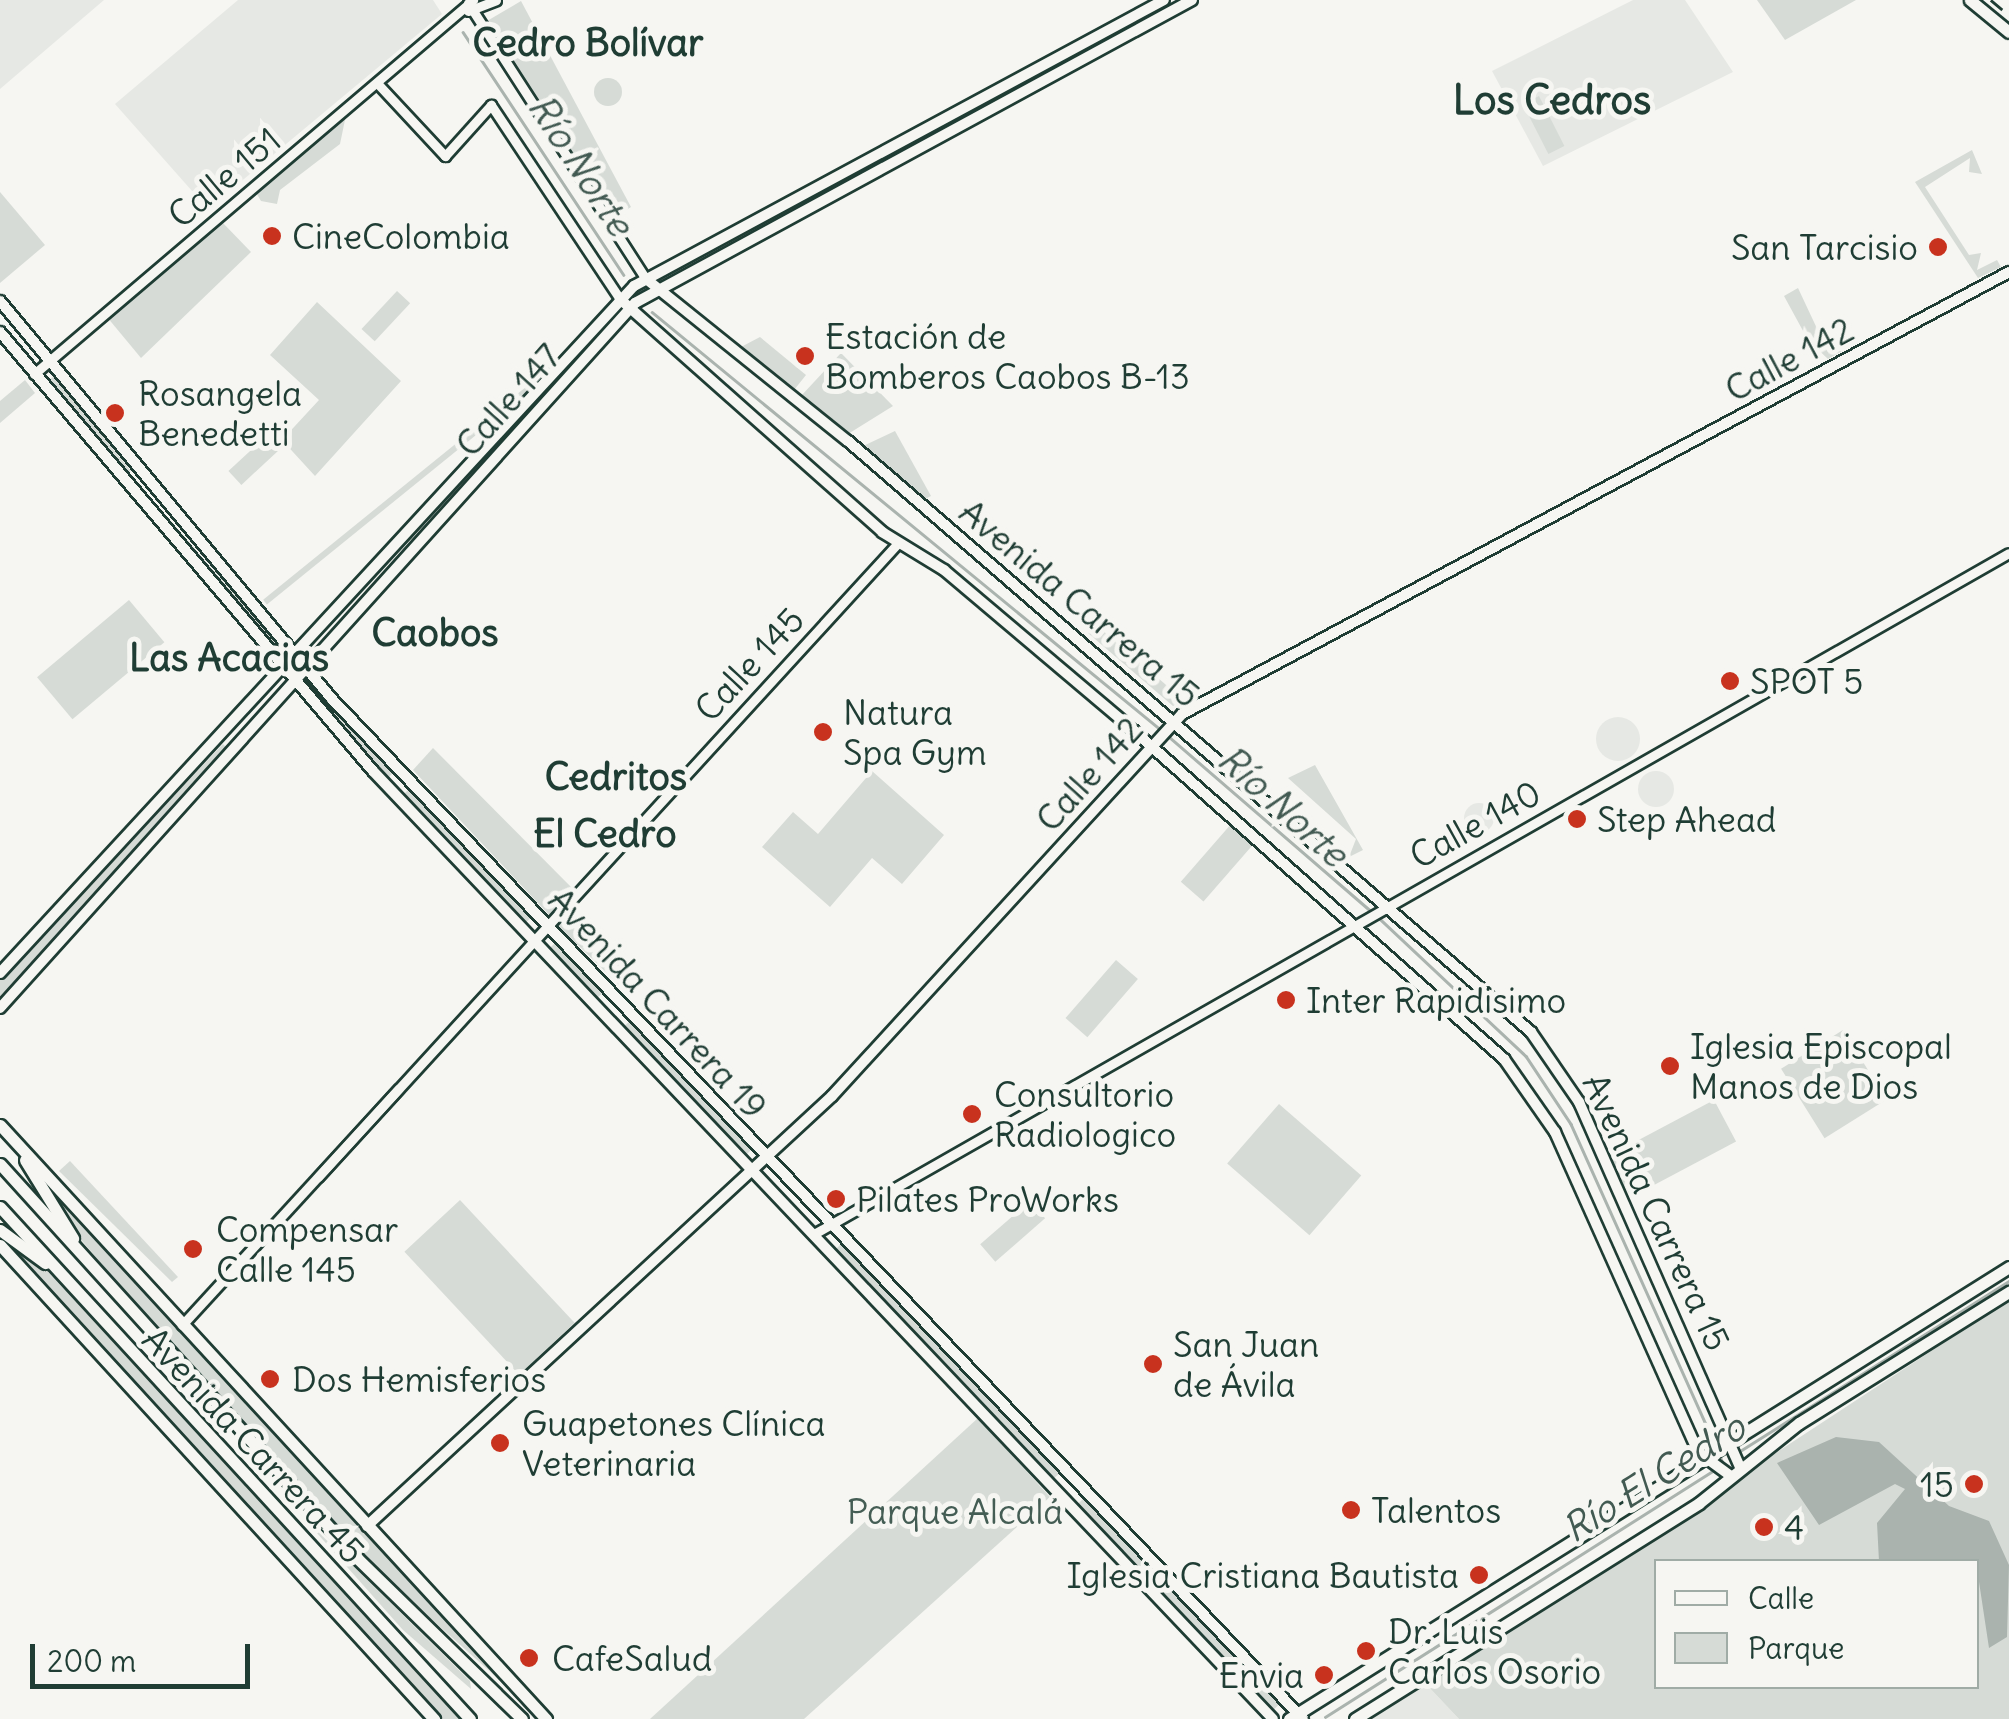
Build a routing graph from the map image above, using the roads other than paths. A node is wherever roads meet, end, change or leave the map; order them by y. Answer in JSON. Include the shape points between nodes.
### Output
{"nodes":[{"id":1,"x":496,"y":0,"type":"edge"},
{"id":2,"x":1164,"y":0,"type":"edge"},
{"id":3,"x":1192,"y":0,"type":"edge"},
{"id":4,"x":1970,"y":0,"type":"edge"},
{"id":5,"x":471,"y":4,"type":"edge"},
{"id":6,"x":2009,"y":32,"type":"edge"},
{"id":7,"x":377,"y":84,"type":"junction"},
{"id":8,"x":2009,"y":272,"type":"edge"},
{"id":9,"x":645,"y":278,"type":"junction"},
{"id":10,"x":653,"y":288,"type":"junction"},
{"id":11,"x":620,"y":299,"type":"junction"},
{"id":12,"x":0,"y":301,"type":"edge"},
{"id":13,"x":628,"y":310,"type":"junction"},
{"id":14,"x":0,"y":332,"type":"edge"},
{"id":15,"x":49,"y":361,"type":"junction"},
{"id":16,"x":34,"y":374,"type":"junction"},
{"id":17,"x":898,"y":543,"type":"junction"},
{"id":18,"x":2009,"y":553,"type":"edge"},
{"id":19,"x":295,"y":656,"type":"junction"},
{"id":20,"x":304,"y":667,"type":"junction"},
{"id":21,"x":282,"y":671,"type":"junction"},
{"id":22,"x":292,"y":681,"type":"junction"},
{"id":23,"x":1173,"y":722,"type":"junction"},
{"id":24,"x":224,"y":736,"type":"junction"},
{"id":25,"x":1153,"y":744,"type":"junction"},
{"id":26,"x":234,"y":746,"type":"junction"},
{"id":27,"x":1387,"y":905,"type":"junction"},
{"id":28,"x":1358,"y":922,"type":"junction"},
{"id":29,"x":548,"y":925,"type":"junction"},
{"id":30,"x":534,"y":940,"type":"junction"},
{"id":31,"x":0,"y":972,"type":"edge"},
{"id":32,"x":0,"y":1008,"type":"edge"},
{"id":33,"x":3,"y":1129,"type":"edge"},
{"id":34,"x":767,"y":1158,"type":"junction"},
{"id":35,"x":0,"y":1164,"type":"edge"},
{"id":36,"x":752,"y":1171,"type":"junction"},
{"id":37,"x":0,"y":1207,"type":"edge"},
{"id":38,"x":834,"y":1228,"type":"junction"},
{"id":39,"x":0,"y":1230,"type":"edge"},
{"id":40,"x":814,"y":1234,"type":"junction"},
{"id":41,"x":0,"y":1245,"type":"edge"},
{"id":42,"x":85,"y":1259,"type":"junction"},
{"id":43,"x":2009,"y":1267,"type":"edge"},
{"id":44,"x":63,"y":1277,"type":"junction"},
{"id":45,"x":2009,"y":1292,"type":"edge"},
{"id":46,"x":182,"y":1325,"type":"junction"},
{"id":47,"x":1730,"y":1446,"type":"junction"},
{"id":48,"x":1707,"y":1460,"type":"junction"},
{"id":49,"x":1733,"y":1470,"type":"junction"},
{"id":50,"x":366,"y":1526,"type":"junction"},
{"id":51,"x":429,"y":1717,"type":"edge"},
{"id":52,"x":1297,"y":1718,"type":"edge"},
{"id":53,"x":470,"y":1719,"type":"edge"},
{"id":54,"x":522,"y":1719,"type":"edge"},
{"id":55,"x":546,"y":1719,"type":"edge"},
{"id":56,"x":1273,"y":1719,"type":"edge"},
{"id":57,"x":1356,"y":1719,"type":"edge"}],
"edges":[{"from":1,"to":5,"type":"street","name":"Calle 151"},
{"from":2,"to":9,"type":"main road","name":"Calle 147"},
{"from":3,"to":10,"type":"main road","name":"Calle 147"},
{"from":4,"to":6,"type":"main road"},
{"from":5,"to":7,"type":"street","name":"Calle 151"},
{"from":5,"to":9,"type":"street","name":"Avenida Carrera 15"},
{"from":7,"to":11,"type":"street","name":"Avenida Carrera 15","via":[[445,156],[492,105]]},
{"from":7,"to":15,"type":"street","name":"Calle 151"},
{"from":8,"to":23,"type":"main road","name":"Calle 142"},
{"from":9,"to":10,"type":"main road","name":"Avenida Carrera 15"},
{"from":9,"to":11,"type":"main road","name":"Calle 147"},
{"from":10,"to":13,"type":"main road","name":"Calle 147"},
{"from":10,"to":23,"type":"main road","name":"Avenida Carrera 15"},
{"from":11,"to":13,"type":"main road","name":"Avenida Carrera 15"},
{"from":11,"to":19,"type":"main road","name":"Calle 147"},
{"from":12,"to":15,"type":"main road","name":"Avenida Carrera 19"},
{"from":13,"to":17,"type":"main road","name":"Avenida Carrera 15"},
{"from":13,"to":20,"type":"main road","name":"Calle 147"},
{"from":14,"to":16,"type":"main road","name":"Avenida Carrera 19"},
{"from":15,"to":16,"type":"street","name":"Calle 151"},
{"from":15,"to":19,"type":"main road","name":"Avenida Carrera 19"},
{"from":16,"to":21,"type":"main road","name":"Avenida Carrera 19"},
{"from":17,"to":25,"type":"main road","name":"Avenida Carrera 15","via":[[944,570]]},
{"from":17,"to":29,"type":"street","name":"Calle 145"},
{"from":18,"to":27,"type":"street","name":"Calle 140"},
{"from":19,"to":20,"type":"main road","name":"Avenida Carrera 19"},
{"from":19,"to":21,"type":"main road","name":"Calle 147"},
{"from":20,"to":22,"type":"main road","name":"Calle 147"},
{"from":20,"to":29,"type":"main road","name":"Avenida Carrera 19"},
{"from":21,"to":22,"type":"main road","name":"Avenida Carrera 19"},
{"from":21,"to":24,"type":"main road","name":"Calle 147"},
{"from":22,"to":26,"type":"main road","name":"Calle 147"},
{"from":22,"to":30,"type":"main road","name":"Avenida Carrera 19"},
{"from":23,"to":25,"type":"main road","name":"Calle 142"},
{"from":23,"to":27,"type":"main road","name":"Avenida Carrera 15"},
{"from":24,"to":26,"type":"main road"},
{"from":24,"to":31,"type":"main road","name":"Calle 147"},
{"from":25,"to":28,"type":"main road","name":"Avenida Carrera 15"},
{"from":25,"to":34,"type":"main road","name":"Calle 142"},
{"from":26,"to":32,"type":"main road","name":"Calle 147"},
{"from":27,"to":28,"type":"street","name":"Calle 140"},
{"from":27,"to":47,"type":"main road","name":"Avenida Carrera 15","via":[[1557,1062]]},
{"from":28,"to":38,"type":"street","name":"Calle 140","via":[[892,1184]]},
{"from":28,"to":48,"type":"main road","name":"Avenida Carrera 15","via":[[1535,1097]]},
{"from":29,"to":30,"type":"street","name":"Calle 145"},
{"from":29,"to":34,"type":"main road","name":"Avenida Carrera 19"},
{"from":30,"to":36,"type":"main road","name":"Avenida Carrera 19"},
{"from":30,"to":46,"type":"street","name":"Calle 145"},
{"from":33,"to":42,"type":"main road"},
{"from":33,"to":46,"type":"main road","name":"Avenida Carrera 45"},
{"from":34,"to":36,"type":"main road","name":"Calle 142"},
{"from":34,"to":38,"type":"main road","name":"Avenida Carrera 19"},
{"from":35,"to":42,"type":"main road","name":"Avenida Carrera 45"},
{"from":36,"to":40,"type":"main road","name":"Avenida Carrera 19"},
{"from":36,"to":50,"type":"main road","name":"Calle 142"},
{"from":37,"to":44,"type":"main road","name":"Avenida Carrera 45"},
{"from":38,"to":40,"type":"street","name":"Calle 140"},
{"from":38,"to":52,"type":"main road","name":"Avenida Carrera 19"},
{"from":39,"to":44,"type":"main road"},
{"from":40,"to":56,"type":"main road","name":"Avenida Carrera 19"},
{"from":41,"to":51,"type":"main road","name":"Avenida Carrera 45"},
{"from":42,"to":54,"type":"main road","name":"Avenida Carrera 45","via":[[405,1608]]},
{"from":43,"to":47,"type":"main road"},
{"from":44,"to":53,"type":"main road","name":"Avenida Carrera 45"},
{"from":45,"to":49,"type":"main road"},
{"from":46,"to":50,"type":"main road","name":"Avenida Carrera 45"},
{"from":47,"to":48,"type":"main road"},
{"from":47,"to":49,"type":"main road","name":"Avenida Carrera 15"},
{"from":48,"to":49,"type":"main road"},
{"from":48,"to":52,"type":"main road"},
{"from":49,"to":57,"type":"main road"},
{"from":50,"to":55,"type":"main road","name":"Avenida Carrera 45"}]}
